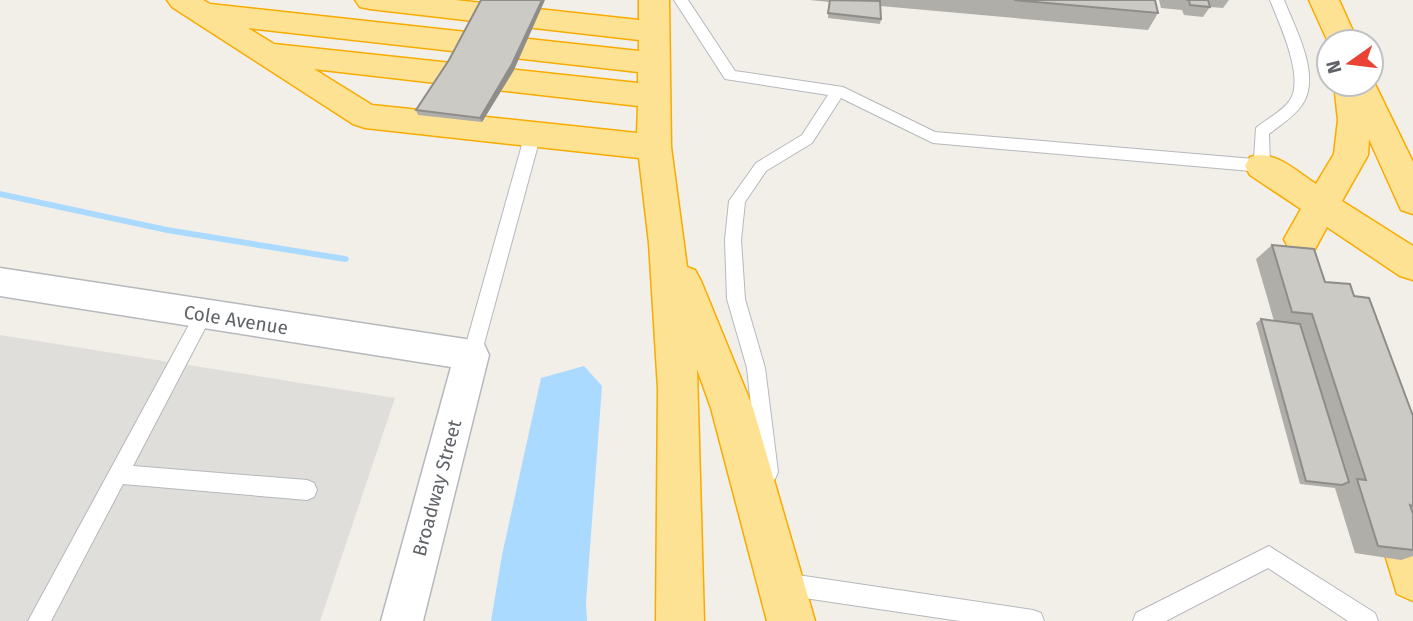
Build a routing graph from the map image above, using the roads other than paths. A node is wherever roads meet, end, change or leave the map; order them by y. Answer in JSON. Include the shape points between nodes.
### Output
{"nodes":[{"id":1,"x":232,"y":0,"type":"edge"},
{"id":2,"x":370,"y":0,"type":"edge"},
{"id":3,"x":493,"y":0,"type":"edge"},
{"id":4,"x":1277,"y":0,"type":"edge"},
{"id":5,"x":1325,"y":3,"type":"edge"},
{"id":6,"x":192,"y":6,"type":"edge"},
{"id":7,"x":1333,"y":28,"type":"edge"},
{"id":8,"x":1337,"y":28,"type":"edge"},
{"id":9,"x":234,"y":33,"type":"junction"},
{"id":10,"x":266,"y":53,"type":"junction"},
{"id":11,"x":657,"y":66,"type":"edge"},
{"id":12,"x":300,"y":75,"type":"junction"},
{"id":13,"x":838,"y":91,"type":"junction"},
{"id":14,"x":333,"y":96,"type":"junction"},
{"id":15,"x":1352,"y":98,"type":"edge"},
{"id":16,"x":1367,"y":98,"type":"edge"},
{"id":17,"x":533,"y":134,"type":"junction"},
{"id":18,"x":1262,"y":166,"type":"junction"},
{"id":19,"x":1413,"y":200,"type":"edge"},
{"id":20,"x":1321,"y":205,"type":"junction"},
{"id":21,"x":1302,"y":239,"type":"junction"},
{"id":22,"x":667,"y":243,"type":"junction"},
{"id":23,"x":1413,"y":265,"type":"edge"},
{"id":24,"x":1312,"y":274,"type":"edge"},
{"id":25,"x":0,"y":282,"type":"edge"},
{"id":26,"x":203,"y":315,"type":"junction"},
{"id":27,"x":472,"y":355,"type":"junction"},
{"id":28,"x":118,"y":474,"type":"junction"},
{"id":29,"x":307,"y":490,"type":"dead end"},
{"id":30,"x":1395,"y":515,"type":"edge"},
{"id":31,"x":1413,"y":578,"type":"edge"},
{"id":32,"x":786,"y":602,"type":"edge"},
{"id":33,"x":39,"y":621,"type":"edge"},
{"id":34,"x":402,"y":621,"type":"edge"},
{"id":35,"x":680,"y":621,"type":"edge"},
{"id":36,"x":1033,"y":621,"type":"edge"},
{"id":37,"x":1144,"y":621,"type":"edge"},
{"id":38,"x":1367,"y":621,"type":"edge"}],
"edges":[{"from":1,"to":11,"type":"highway"},
{"from":2,"to":11,"type":"highway"},
{"from":3,"to":11,"type":"highway"},
{"from":4,"to":18,"type":"lane","via":[[1302,81],[1297,101],[1261,132]]},
{"from":5,"to":7,"type":"highway"},
{"from":5,"to":8,"type":"highway"},
{"from":6,"to":9,"type":"highway"},
{"from":6,"to":11,"type":"highway"},
{"from":9,"to":10,"type":"highway"},
{"from":9,"to":11,"type":"highway"},
{"from":10,"to":11,"type":"highway"},
{"from":10,"to":12,"type":"highway"},
{"from":11,"to":12,"type":"highway"},
{"from":11,"to":13,"type":"lane"},
{"from":11,"to":14,"type":"highway"},
{"from":11,"to":17,"type":"highway"},
{"from":11,"to":22,"type":"highway"},
{"from":12,"to":14,"type":"highway"},
{"from":13,"to":18,"type":"lane","via":[[933,137]]},
{"from":13,"to":32,"type":"lane","via":[[807,139],[761,167],[737,201],[733,240],[736,299],[756,368]]},
{"from":14,"to":17,"type":"highway","via":[[365,116]]},
{"from":15,"to":20,"type":"highway","via":[[1351,155]]},
{"from":16,"to":19,"type":"highway"},
{"from":17,"to":27,"type":"lane"},
{"from":18,"to":20,"type":"highway"},
{"from":18,"to":21,"type":"highway"},
{"from":20,"to":21,"type":"highway"},
{"from":20,"to":23,"type":"highway"},
{"from":21,"to":24,"type":"highway"},
{"from":22,"to":32,"type":"highway","via":[[732,408]]},
{"from":22,"to":35,"type":"highway","via":[[678,388]]},
{"from":25,"to":26,"type":"street","name":"Cole Avenue"},
{"from":26,"to":27,"type":"street","name":"Cole Avenue"},
{"from":26,"to":28,"type":"lane"},
{"from":27,"to":34,"type":"street","name":"Broadway Street"},
{"from":28,"to":29,"type":"lane"},
{"from":28,"to":33,"type":"lane"},
{"from":30,"to":31,"type":"highway"},
{"from":32,"to":36,"type":"lane"},
{"from":37,"to":38,"type":"lane","via":[[1269,556]]}]}
